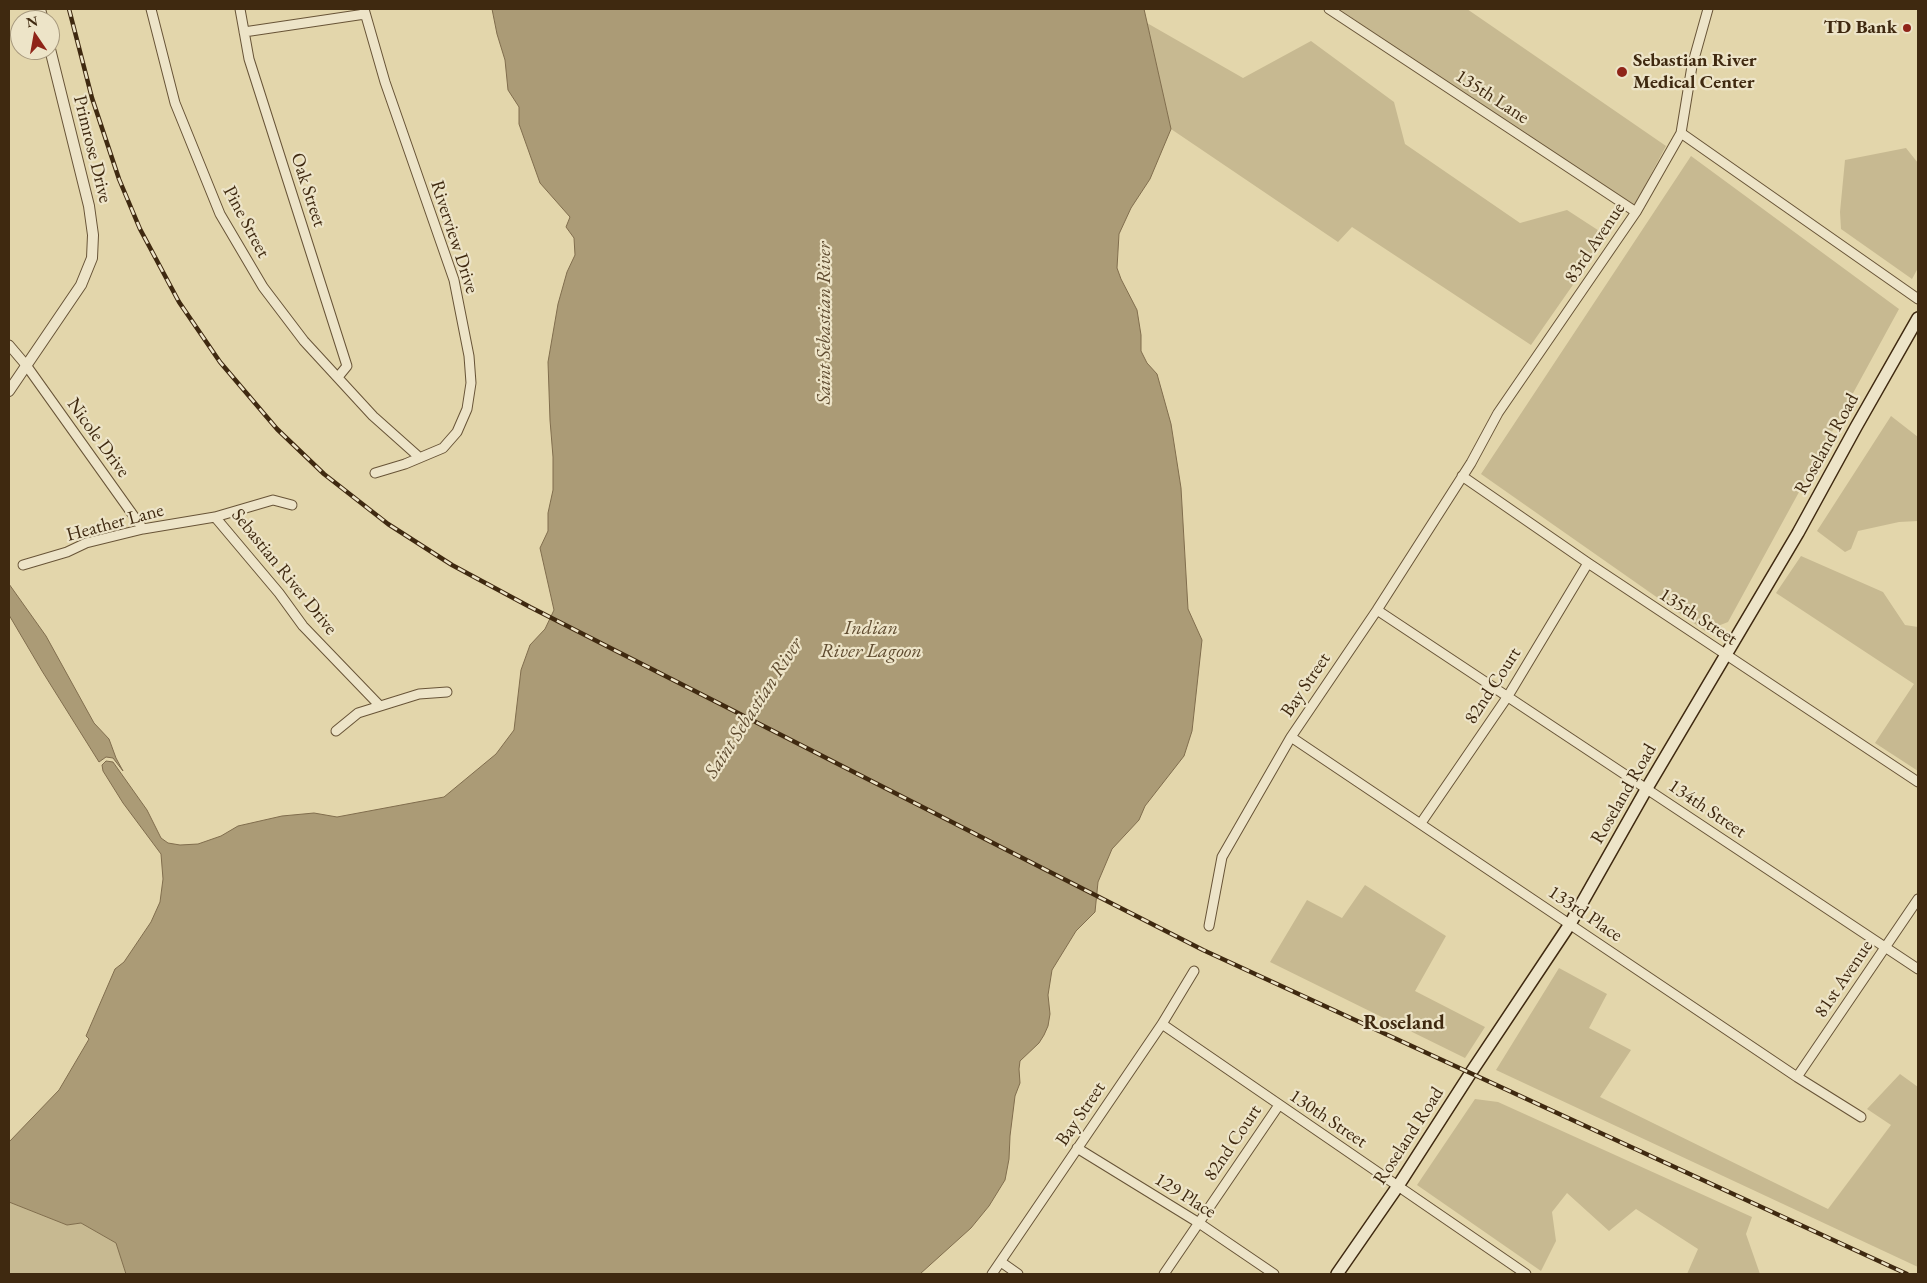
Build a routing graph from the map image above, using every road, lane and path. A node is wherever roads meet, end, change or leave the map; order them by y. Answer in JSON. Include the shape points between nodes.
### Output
{"nodes":[{"id":1,"x":151,"y":9,"type":"edge"},
{"id":2,"x":240,"y":9,"type":"edge"},
{"id":3,"x":1329,"y":9,"type":"edge"},
{"id":4,"x":1708,"y":9,"type":"edge"},
{"id":5,"x":365,"y":11,"type":"edge"},
{"id":6,"x":244,"y":32,"type":"junction"},
{"id":7,"x":53,"y":60,"type":"edge"},
{"id":8,"x":1681,"y":133,"type":"junction"},
{"id":9,"x":1636,"y":212,"type":"junction"},
{"id":10,"x":1918,"y":300,"type":"edge"},
{"id":11,"x":1918,"y":318,"type":"edge"},
{"id":12,"x":9,"y":345,"type":"edge"},
{"id":13,"x":26,"y":365,"type":"junction"},
{"id":14,"x":338,"y":377,"type":"junction"},
{"id":15,"x":9,"y":391,"type":"edge"},
{"id":16,"x":418,"y":457,"type":"junction"},
{"id":17,"x":376,"y":473,"type":"dead end"},
{"id":18,"x":1462,"y":476,"type":"junction"},
{"id":19,"x":292,"y":505,"type":"dead end"},
{"id":20,"x":215,"y":516,"type":"junction"},
{"id":21,"x":143,"y":529,"type":"junction"},
{"id":22,"x":1588,"y":563,"type":"junction"},
{"id":23,"x":23,"y":565,"type":"dead end"},
{"id":24,"x":1377,"y":610,"type":"junction"},
{"id":25,"x":1725,"y":654,"type":"junction"},
{"id":26,"x":447,"y":692,"type":"dead end"},
{"id":27,"x":1508,"y":696,"type":"junction"},
{"id":28,"x":380,"y":706,"type":"junction"},
{"id":29,"x":336,"y":731,"type":"dead end"},
{"id":30,"x":1291,"y":737,"type":"junction"},
{"id":31,"x":1918,"y":782,"type":"edge"},
{"id":32,"x":1647,"y":788,"type":"junction"},
{"id":33,"x":1421,"y":823,"type":"junction"},
{"id":34,"x":1918,"y":899,"type":"edge"},
{"id":35,"x":1570,"y":924,"type":"junction"},
{"id":36,"x":1209,"y":926,"type":"dead end"},
{"id":37,"x":1886,"y":947,"type":"junction"},
{"id":38,"x":1918,"y":969,"type":"edge"},
{"id":39,"x":1194,"y":971,"type":"dead end"},
{"id":40,"x":1162,"y":1024,"type":"junction"},
{"id":41,"x":1797,"y":1076,"type":"junction"},
{"id":42,"x":1279,"y":1105,"type":"junction"},
{"id":43,"x":1861,"y":1117,"type":"dead end"},
{"id":44,"x":1077,"y":1148,"type":"junction"},
{"id":45,"x":1398,"y":1186,"type":"junction"},
{"id":46,"x":1199,"y":1223,"type":"junction"},
{"id":47,"x":1000,"y":1262,"type":"junction"},
{"id":48,"x":1513,"y":1266,"type":"junction"},
{"id":49,"x":992,"y":1274,"type":"edge"},
{"id":50,"x":1018,"y":1274,"type":"edge"},
{"id":51,"x":1164,"y":1274,"type":"edge"},
{"id":52,"x":1274,"y":1274,"type":"edge"},
{"id":53,"x":1337,"y":1274,"type":"edge"},
{"id":54,"x":1508,"y":1274,"type":"edge"},
{"id":55,"x":1526,"y":1274,"type":"edge"}],
"edges":[{"from":1,"to":14,"type":"street","name":"Pine Street","via":[[176,103],[220,214],[263,287],[304,342]]},
{"from":2,"to":6,"type":"street","name":"Oak Street"},
{"from":3,"to":9,"type":"street","name":"135th Lane"},
{"from":4,"to":8,"type":"street","name":"83rd Avenue","via":[[1692,66]]},
{"from":5,"to":6,"type":"street"},
{"from":5,"to":16,"type":"street","name":"Riverview Drive","via":[[385,82],[454,280],[469,356],[471,383],[467,409],[457,432],[443,448]]},
{"from":6,"to":14,"type":"street","name":"Oak Street","via":[[249,59],[347,366]]},
{"from":7,"to":13,"type":"street","name":"Primrose Drive","via":[[89,206],[92,258],[81,286]]},
{"from":8,"to":9,"type":"street","name":"83rd Avenue"},
{"from":8,"to":10,"type":"street"},
{"from":9,"to":18,"type":"street","name":"83rd Avenue","via":[[1498,413]]},
{"from":11,"to":25,"type":"main road","name":"Roseland Road","via":[[1798,533]]},
{"from":12,"to":13,"type":"street","name":"Nicole Drive"},
{"from":13,"to":15,"type":"street","name":"Primrose Drive"},
{"from":13,"to":21,"type":"street","name":"Nicole Drive"},
{"from":14,"to":16,"type":"street","name":"Pine Street","via":[[373,416]]},
{"from":16,"to":17,"type":"street"},
{"from":18,"to":22,"type":"street","name":"135th Street"},
{"from":18,"to":24,"type":"street","name":"Bay Street"},
{"from":19,"to":20,"type":"street","name":"Sebastian River Drive","via":[[273,500]]},
{"from":20,"to":21,"type":"street","name":"Heather Lane"},
{"from":20,"to":28,"type":"street","name":"Sebastian River Drive","via":[[303,626]]},
{"from":21,"to":23,"type":"street","name":"Heather Lane","via":[[86,543]]},
{"from":22,"to":25,"type":"street","name":"135th Street"},
{"from":22,"to":27,"type":"street","name":"82nd Court"},
{"from":24,"to":27,"type":"street","name":"134th Street"},
{"from":24,"to":30,"type":"street","name":"Bay Street"},
{"from":25,"to":31,"type":"street","name":"135th Street"},
{"from":25,"to":32,"type":"main road","name":"Roseland Road"},
{"from":26,"to":28,"type":"street","via":[[419,694]]},
{"from":27,"to":32,"type":"street","name":"134th Street"},
{"from":27,"to":33,"type":"street","name":"82nd Court"},
{"from":28,"to":29,"type":"street","via":[[358,713]]},
{"from":30,"to":33,"type":"street","name":"133rd Place"},
{"from":30,"to":36,"type":"street","name":"Bay Street","via":[[1222,857]]},
{"from":32,"to":35,"type":"main road","name":"Roseland Road"},
{"from":32,"to":37,"type":"street","name":"134th Street"},
{"from":33,"to":35,"type":"street","name":"133rd Place"},
{"from":34,"to":37,"type":"street","name":"81st Avenue"},
{"from":35,"to":41,"type":"street","name":"133rd Place"},
{"from":35,"to":45,"type":"main road","name":"Roseland Road"},
{"from":37,"to":38,"type":"street","name":"134th Street"},
{"from":37,"to":41,"type":"street","name":"81st Avenue"},
{"from":39,"to":40,"type":"street","name":"Bay Street"},
{"from":40,"to":42,"type":"street","name":"130th Street"},
{"from":40,"to":44,"type":"street","name":"Bay Street"},
{"from":41,"to":43,"type":"street","name":"133rd Place"},
{"from":42,"to":45,"type":"street","name":"130th Street"},
{"from":42,"to":46,"type":"street","name":"82nd Court"},
{"from":44,"to":46,"type":"street","name":"129 Place"},
{"from":44,"to":47,"type":"street","name":"Bay Street"},
{"from":45,"to":48,"type":"street","name":"130th Street"},
{"from":45,"to":53,"type":"main road","name":"Roseland Road"},
{"from":46,"to":51,"type":"street","name":"82nd Court"},
{"from":46,"to":52,"type":"street","name":"129 Place"},
{"from":47,"to":49,"type":"street","name":"Bay Street"},
{"from":47,"to":50,"type":"street"},
{"from":48,"to":54,"type":"street"},
{"from":48,"to":55,"type":"street","name":"130th Street"}]}
